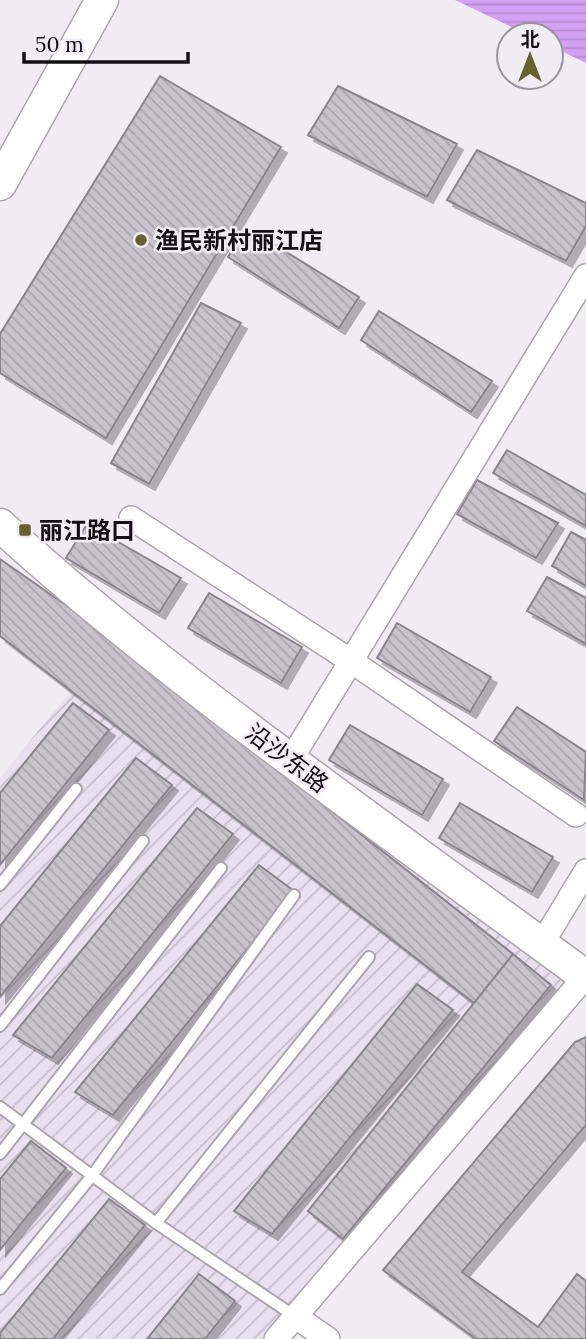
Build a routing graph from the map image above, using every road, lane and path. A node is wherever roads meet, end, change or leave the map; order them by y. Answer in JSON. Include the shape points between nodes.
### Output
{"nodes":[{"id":1,"x":102,"y":0,"type":"edge"},
{"id":2,"x":5,"y":177,"type":"edge"},
{"id":3,"x":586,"y":276,"type":"edge"},
{"id":4,"x":131,"y":517,"type":"dead end"},
{"id":5,"x":0,"y":525,"type":"edge"},
{"id":6,"x":351,"y":661,"type":"junction"},
{"id":7,"x":290,"y":761,"type":"junction"},
{"id":8,"x":76,"y":789,"type":"dead end"},
{"id":9,"x":576,"y":815,"type":"dead end"},
{"id":10,"x":143,"y":841,"type":"dead end"},
{"id":11,"x":221,"y":868,"type":"dead end"},
{"id":12,"x":586,"y":871,"type":"edge"},
{"id":13,"x":0,"y":885,"type":"edge"},
{"id":14,"x":294,"y":895,"type":"dead end"},
{"id":15,"x":541,"y":944,"type":"junction"},
{"id":16,"x":369,"y":957,"type":"dead end"},
{"id":17,"x":586,"y":977,"type":"edge"},
{"id":18,"x":0,"y":1026,"type":"edge"},
{"id":19,"x":0,"y":1107,"type":"edge"},
{"id":20,"x":24,"y":1126,"type":"junction"},
{"id":21,"x":0,"y":1154,"type":"edge"},
{"id":22,"x":91,"y":1177,"type":"junction"},
{"id":23,"x":156,"y":1223,"type":"junction"},
{"id":24,"x":0,"y":1289,"type":"edge"},
{"id":25,"x":296,"y":1317,"type":"junction"},
{"id":26,"x":276,"y":1339,"type":"edge"},
{"id":27,"x":328,"y":1339,"type":"edge"}],
"edges":[{"from":1,"to":2,"type":"street"},
{"from":3,"to":6,"type":"street"},
{"from":4,"to":6,"type":"street"},
{"from":5,"to":7,"type":"street","name":"沿沙东路","via":[[121,629]]},
{"from":6,"to":7,"type":"street"},
{"from":6,"to":9,"type":"street"},
{"from":7,"to":15,"type":"street","name":"沿沙东路"},
{"from":8,"to":13,"type":"lane"},
{"from":10,"to":18,"type":"lane"},
{"from":11,"to":20,"type":"lane"},
{"from":12,"to":15,"type":"street"},
{"from":14,"to":22,"type":"lane"},
{"from":15,"to":17,"type":"street","name":"沿沙东路"},
{"from":16,"to":23,"type":"lane"},
{"from":17,"to":25,"type":"street"},
{"from":19,"to":20,"type":"lane"},
{"from":20,"to":21,"type":"lane"},
{"from":20,"to":22,"type":"lane"},
{"from":22,"to":23,"type":"lane"},
{"from":22,"to":24,"type":"lane"},
{"from":23,"to":25,"type":"lane"},
{"from":25,"to":26,"type":"street"},
{"from":25,"to":27,"type":"street"}]}
